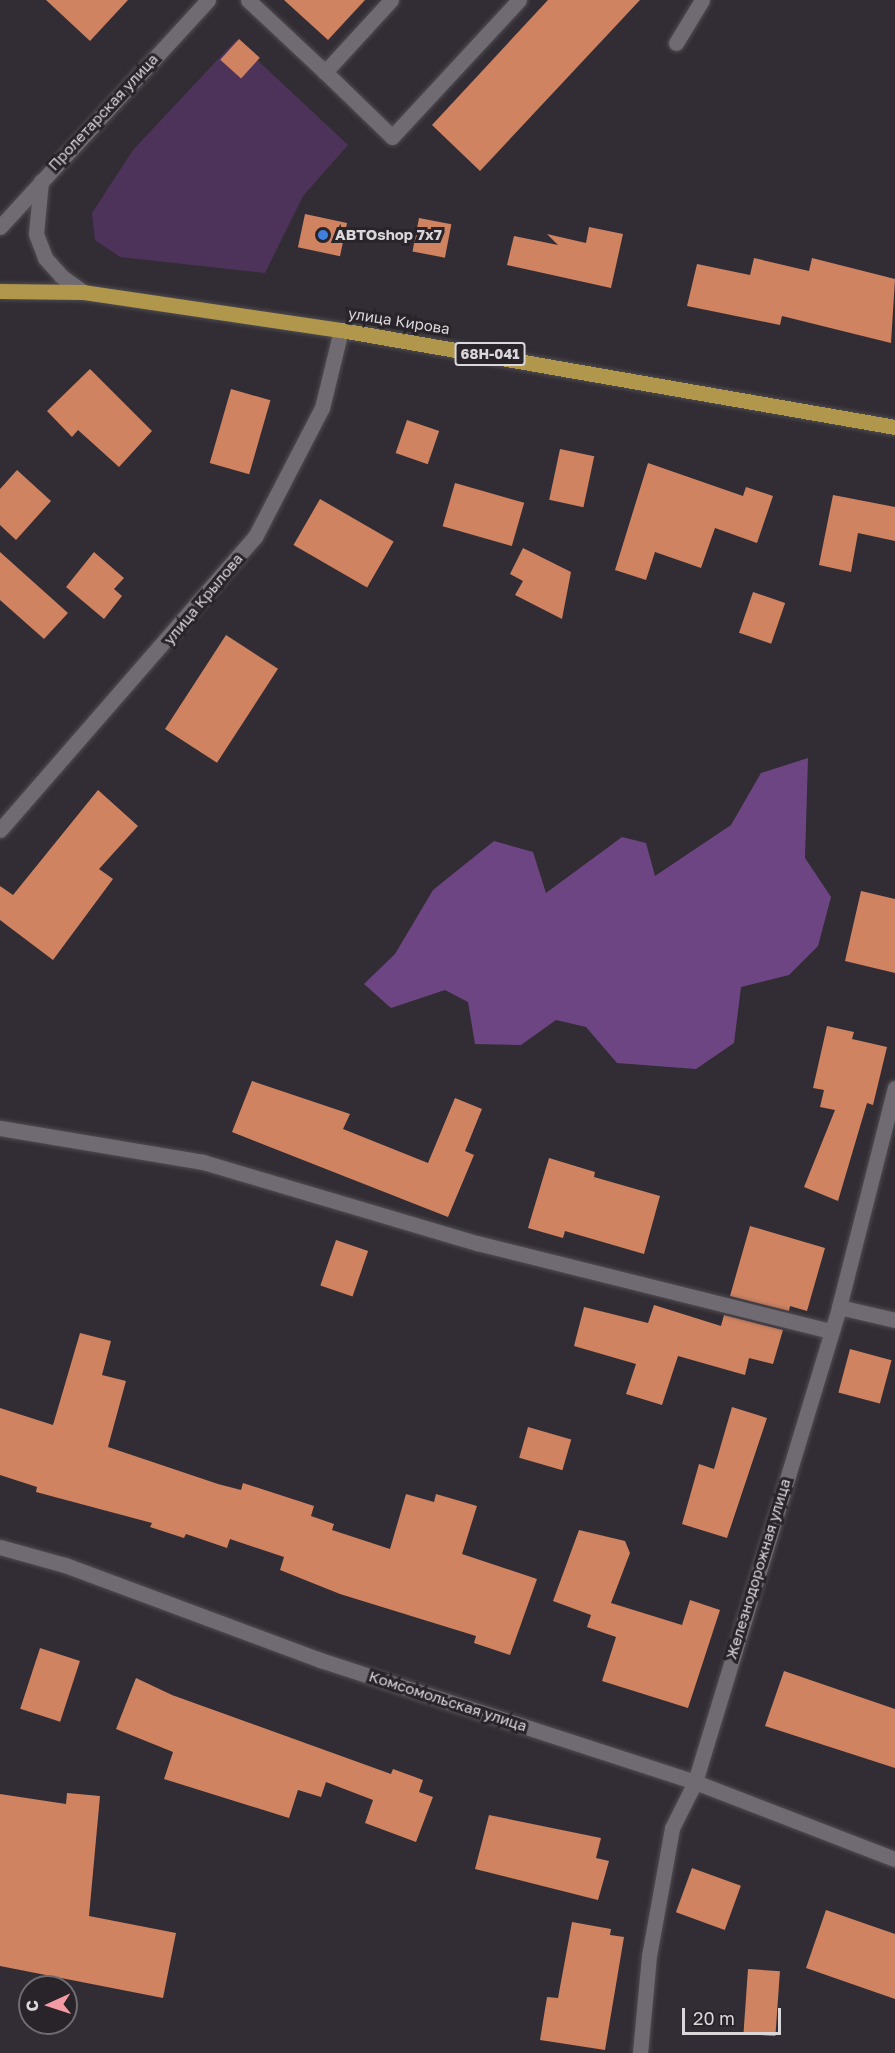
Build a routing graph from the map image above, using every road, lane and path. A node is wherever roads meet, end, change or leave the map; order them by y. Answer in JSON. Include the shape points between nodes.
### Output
{"nodes":[{"id":1,"x":208,"y":0,"type":"edge"},
{"id":2,"x":248,"y":0,"type":"edge"},
{"id":3,"x":391,"y":0,"type":"edge"},
{"id":4,"x":519,"y":0,"type":"edge"},
{"id":5,"x":702,"y":0,"type":"edge"},
{"id":6,"x":676,"y":43,"type":"dead end"},
{"id":7,"x":325,"y":72,"type":"junction"},
{"id":8,"x":42,"y":178,"type":"junction"},
{"id":9,"x":0,"y":227,"type":"edge"},
{"id":10,"x":0,"y":291,"type":"edge"},
{"id":11,"x":83,"y":292,"type":"junction"},
{"id":12,"x":341,"y":330,"type":"junction"},
{"id":13,"x":895,"y":427,"type":"edge"},
{"id":14,"x":0,"y":830,"type":"edge"},
{"id":15,"x":895,"y":1088,"type":"edge"},
{"id":16,"x":0,"y":1128,"type":"edge"},
{"id":17,"x":839,"y":1306,"type":"junction"},
{"id":18,"x":895,"y":1320,"type":"edge"},
{"id":19,"x":829,"y":1331,"type":"junction"},
{"id":20,"x":0,"y":1547,"type":"edge"},
{"id":21,"x":695,"y":1782,"type":"junction"},
{"id":22,"x":895,"y":1859,"type":"edge"},
{"id":23,"x":640,"y":2053,"type":"edge"}],
"edges":[{"from":1,"to":8,"type":"street","name":"Пролетарская улица"},
{"from":2,"to":7,"type":"street"},
{"from":3,"to":7,"type":"street"},
{"from":4,"to":7,"type":"street","via":[[392,137]]},
{"from":5,"to":6,"type":"street"},
{"from":8,"to":9,"type":"street","name":"Пролетарская улица"},
{"from":8,"to":11,"type":"street","via":[[36,234],[45,258]]},
{"from":10,"to":11,"type":"main road","name":"улица Кирова","number":"68Н-041"},
{"from":11,"to":12,"type":"main road","name":"улица Кирова","number":"68Н-041"},
{"from":12,"to":13,"type":"main road","name":"улица Кирова","number":"68Н-041"},
{"from":12,"to":14,"type":"street","name":"улица Крылова","via":[[322,408],[255,537]]},
{"from":15,"to":17,"type":"street","name":"Железнодорожная улица"},
{"from":16,"to":19,"type":"street","via":[[203,1162],[477,1244]]},
{"from":17,"to":18,"type":"street"},
{"from":17,"to":19,"type":"street","name":"Железнодорожная улица"},
{"from":19,"to":21,"type":"street","name":"Железнодорожная улица"},
{"from":20,"to":21,"type":"street","name":"Комсомольская улица","via":[[65,1565],[320,1660]]},
{"from":21,"to":22,"type":"street","name":"Комсомольская улица"},
{"from":21,"to":23,"type":"street","name":"Железнодорожная улица","via":[[672,1828],[649,1956]]}]}
